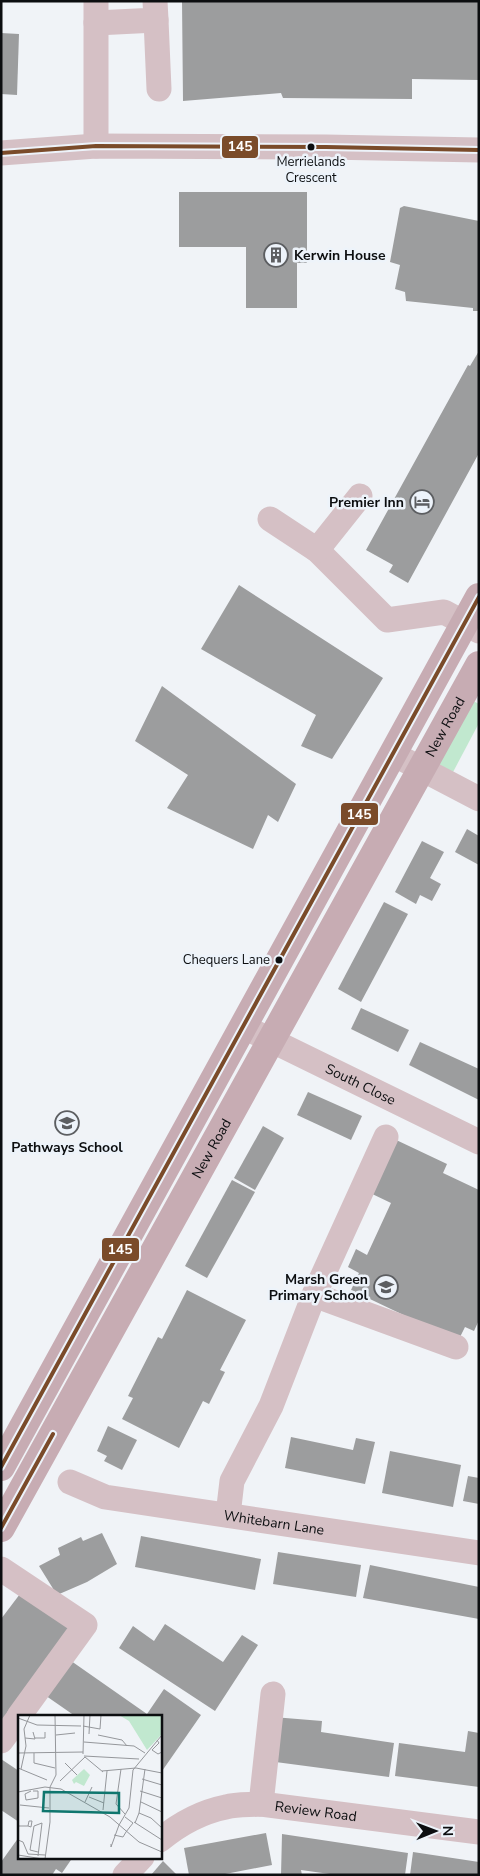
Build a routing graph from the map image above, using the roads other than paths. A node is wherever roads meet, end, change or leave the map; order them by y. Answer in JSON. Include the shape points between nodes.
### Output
{"nodes":[{"id":1,"x":156,"y":11,"type":"edge"},
{"id":2,"x":96,"y":12,"type":"edge"},
{"id":3,"x":159,"y":89,"type":"dead end"},
{"id":4,"x":96,"y":146,"type":"junction"},
{"id":5,"x":479,"y":150,"type":"edge"},
{"id":6,"x":1,"y":153,"type":"edge"},
{"id":7,"x":360,"y":496,"type":"dead end"},
{"id":8,"x":270,"y":519,"type":"dead end"},
{"id":9,"x":318,"y":550,"type":"junction"},
{"id":10,"x":479,"y":597,"type":"edge"},
{"id":11,"x":472,"y":627,"type":"edge"},
{"id":12,"x":441,"y":666,"type":"junction"},
{"id":13,"x":476,"y":679,"type":"edge"},
{"id":14,"x":393,"y":754,"type":"junction"},
{"id":15,"x":421,"y":770,"type":"junction"},
{"id":16,"x":479,"y":799,"type":"edge"},
{"id":17,"x":244,"y":1027,"type":"junction"},
{"id":18,"x":272,"y":1040,"type":"junction"},
{"id":19,"x":386,"y":1137,"type":"dead end"},
{"id":20,"x":479,"y":1142,"type":"edge"},
{"id":21,"x":314,"y":1295,"type":"junction"},
{"id":22,"x":456,"y":1347,"type":"dead end"},
{"id":23,"x":1,"y":1466,"type":"edge"},
{"id":24,"x":70,"y":1482,"type":"dead end"},
{"id":25,"x":228,"y":1515,"type":"junction"},
{"id":26,"x":1,"y":1528,"type":"edge"},
{"id":27,"x":479,"y":1553,"type":"edge"},
{"id":28,"x":1,"y":1569,"type":"edge"},
{"id":29,"x":272,"y":1694,"type":"dead end"},
{"id":30,"x":20,"y":1715,"type":"edge"},
{"id":31,"x":18,"y":1717,"type":"edge"},
{"id":32,"x":1,"y":1741,"type":"edge"},
{"id":33,"x":261,"y":1804,"type":"junction"},
{"id":34,"x":479,"y":1832,"type":"edge"},
{"id":35,"x":161,"y":1839,"type":"edge"},
{"id":36,"x":141,"y":1858,"type":"edge"},
{"id":37,"x":125,"y":1875,"type":"edge"}],
"edges":[{"from":1,"to":2,"type":"street"},
{"from":1,"to":3,"type":"street"},
{"from":2,"to":4,"type":"street"},
{"from":4,"to":5,"type":"street"},
{"from":4,"to":6,"type":"street"},
{"from":7,"to":9,"type":"street"},
{"from":8,"to":9,"type":"street"},
{"from":9,"to":11,"type":"street","via":[[387,620],[444,612]]},
{"from":10,"to":11,"type":"main road"},
{"from":11,"to":12,"type":"main road"},
{"from":12,"to":13,"type":"street","name":"New Road"},
{"from":12,"to":14,"type":"main road"},
{"from":13,"to":15,"type":"main road","name":"New Road"},
{"from":14,"to":15,"type":"street","name":"New Road"},
{"from":14,"to":17,"type":"main road"},
{"from":15,"to":16,"type":"street","name":"New Road"},
{"from":15,"to":18,"type":"main road","name":"New Road"},
{"from":17,"to":18,"type":"street","name":"South Close"},
{"from":17,"to":23,"type":"main road"},
{"from":18,"to":20,"type":"street","name":"South Close"},
{"from":18,"to":26,"type":"main road","name":"New Road"},
{"from":19,"to":21,"type":"street"},
{"from":21,"to":22,"type":"street"},
{"from":21,"to":25,"type":"street","via":[[272,1406],[232,1480]]},
{"from":24,"to":25,"type":"street","name":"Whitebarn Lane","via":[[105,1497]]},
{"from":25,"to":27,"type":"street","name":"Whitebarn Lane"},
{"from":28,"to":30,"type":"street","via":[[85,1625]]},
{"from":29,"to":33,"type":"street"},
{"from":31,"to":32,"type":"street"},
{"from":33,"to":34,"type":"street","name":"Review Road"},
{"from":33,"to":35,"type":"street","name":"Review Road","via":[[227,1806],[211,1811],[175,1827]]},
{"from":36,"to":37,"type":"street"}]}
